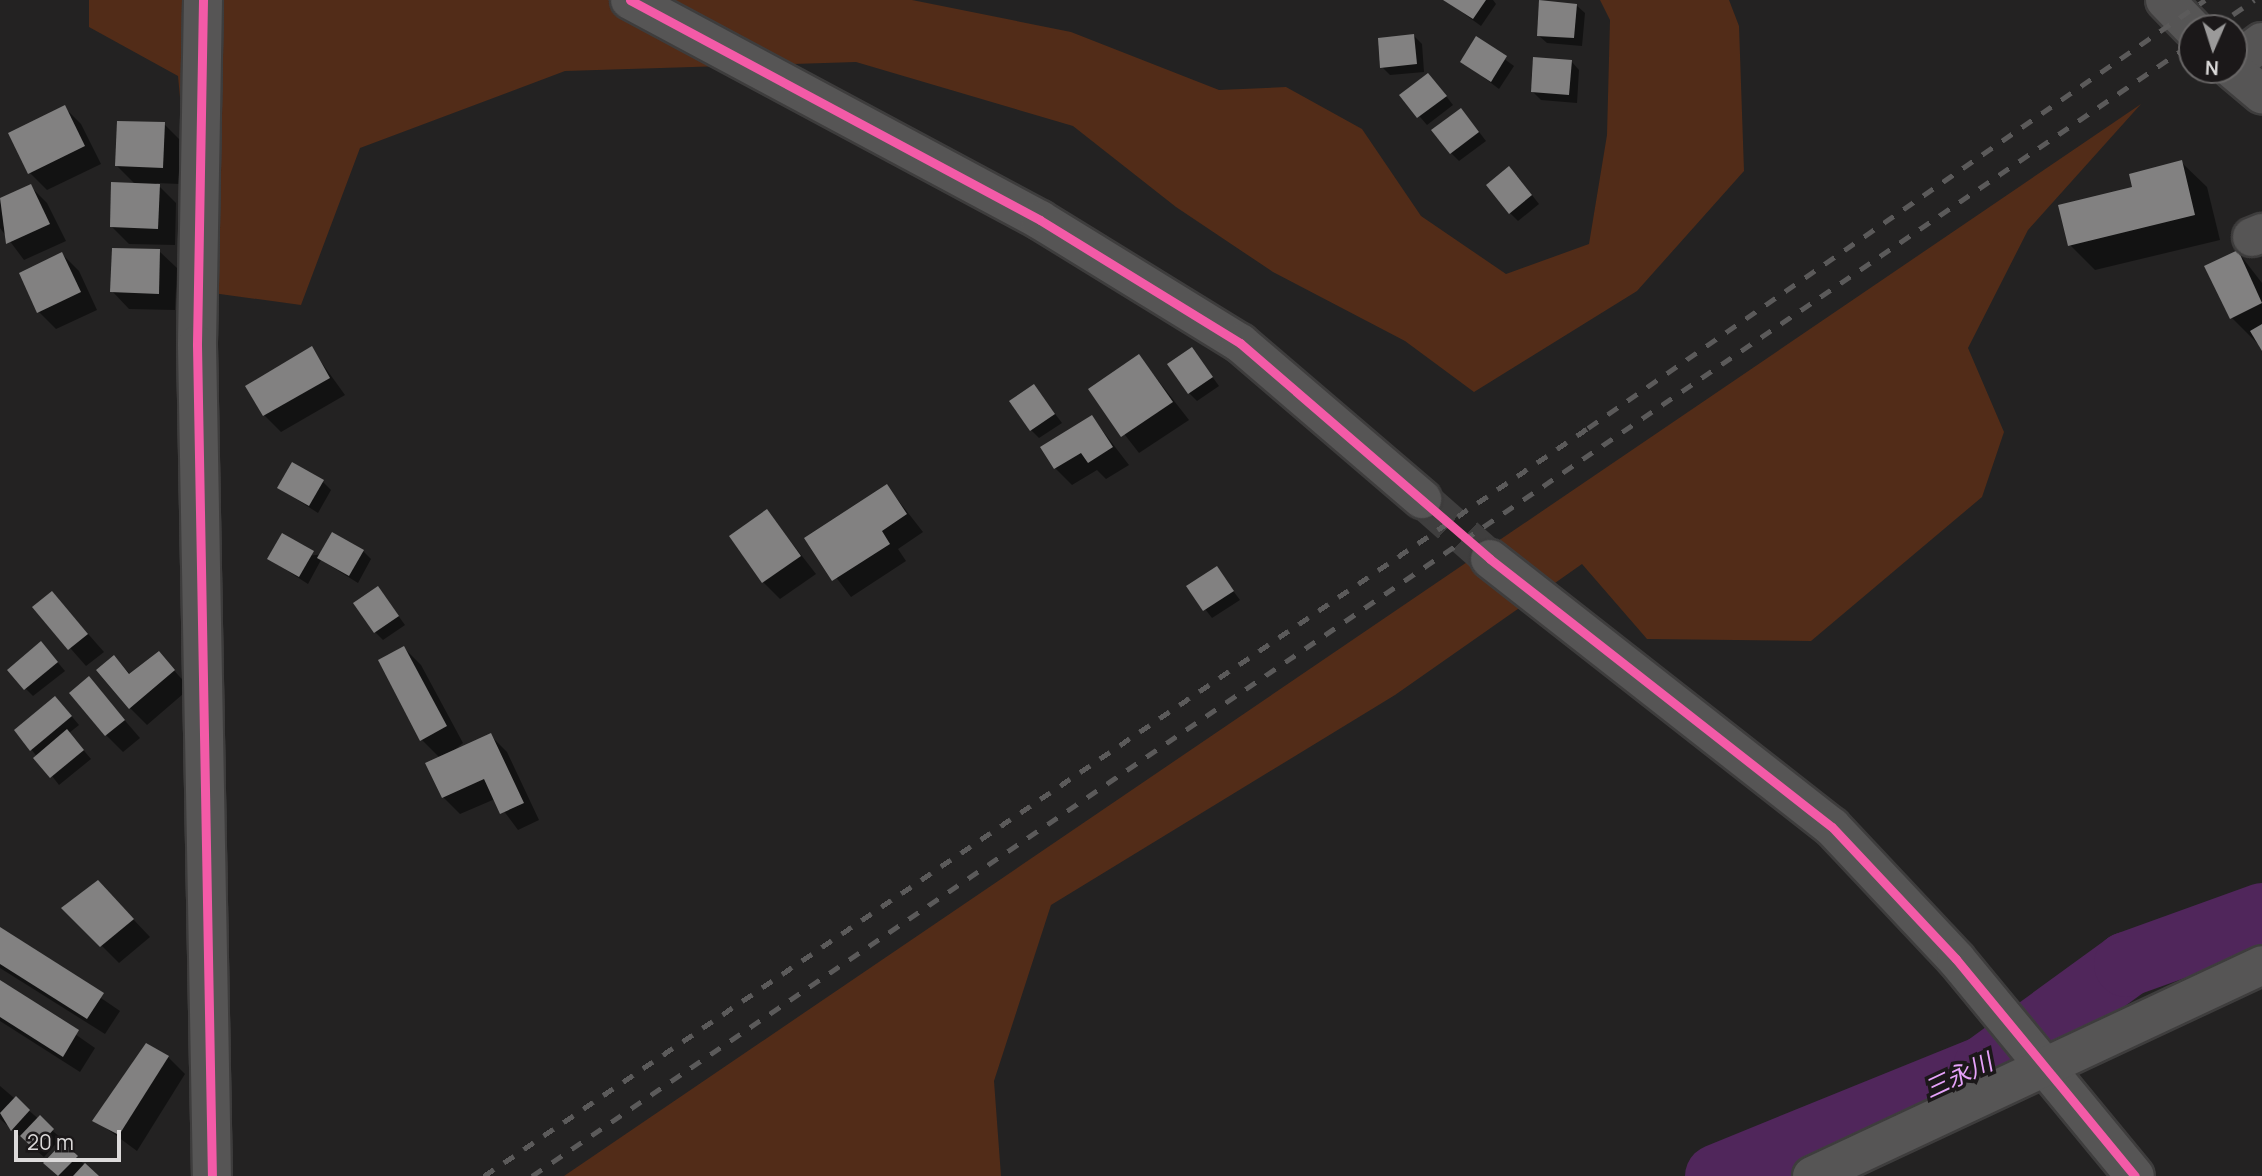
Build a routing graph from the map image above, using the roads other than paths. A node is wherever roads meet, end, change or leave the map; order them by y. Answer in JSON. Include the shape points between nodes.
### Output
{"nodes":[{"id":1,"x":203,"y":0,"type":"edge"},
{"id":2,"x":630,"y":0,"type":"edge"},
{"id":3,"x":2165,"y":0,"type":"edge"},
{"id":4,"x":2178,"y":14,"type":"edge"},
{"id":5,"x":2248,"y":83,"type":"edge"},
{"id":6,"x":2262,"y":94,"type":"edge"},
{"id":7,"x":1422,"y":499,"type":"tunnel mouth"},
{"id":8,"x":1490,"y":559,"type":"tunnel mouth"},
{"id":9,"x":2262,"y":965,"type":"edge"},
{"id":10,"x":2040,"y":1062,"type":"junction"},
{"id":11,"x":212,"y":1176,"type":"edge"},
{"id":12,"x":1812,"y":1176,"type":"edge"},
{"id":13,"x":2135,"y":1176,"type":"edge"}],
"edges":[{"from":1,"to":11,"type":"street","via":[[197,345]]},
{"from":2,"to":7,"type":"street","via":[[1040,220],[1240,343]]},
{"from":3,"to":4,"type":"street"},
{"from":5,"to":6,"type":"street"},
{"from":8,"to":10,"type":"street","via":[[1832,827],[1956,959]]},
{"from":9,"to":10,"type":"street"},
{"from":10,"to":12,"type":"street"},
{"from":10,"to":13,"type":"street"}]}
